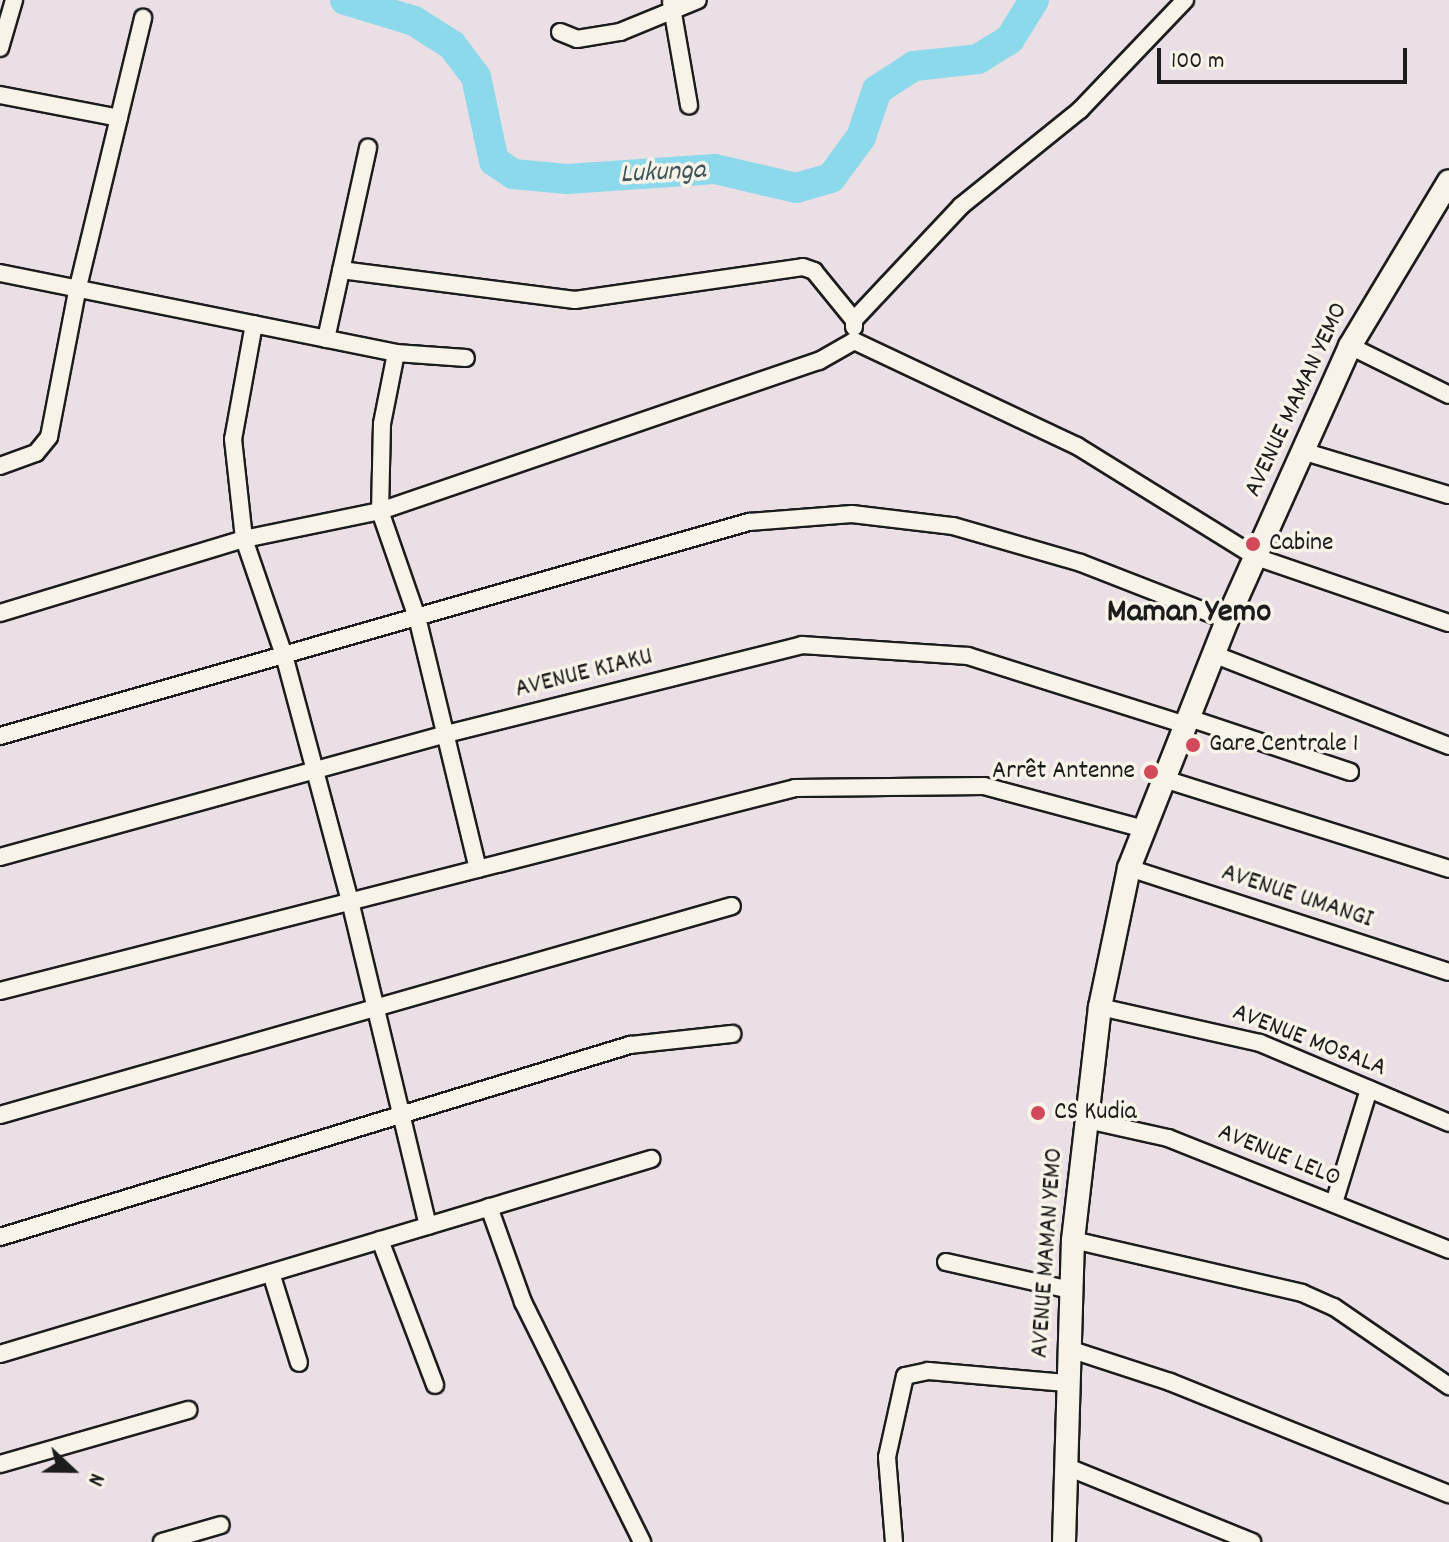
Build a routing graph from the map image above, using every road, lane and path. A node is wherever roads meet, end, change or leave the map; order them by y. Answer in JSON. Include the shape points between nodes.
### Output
{"nodes":[{"id":1,"x":14,"y":0,"type":"edge"},
{"id":2,"x":698,"y":0,"type":"edge"},
{"id":3,"x":1185,"y":0,"type":"edge"},
{"id":4,"x":672,"y":5,"type":"edge"},
{"id":5,"x":143,"y":18,"type":"dead end"},
{"id":6,"x":560,"y":32,"type":"dead end"},
{"id":7,"x":0,"y":48,"type":"edge"},
{"id":8,"x":0,"y":95,"type":"edge"},
{"id":9,"x":689,"y":105,"type":"dead end"},
{"id":10,"x":119,"y":118,"type":"junction"},
{"id":11,"x":368,"y":148,"type":"dead end"},
{"id":12,"x":1449,"y":181,"type":"edge"},
{"id":13,"x":341,"y":270,"type":"junction"},
{"id":14,"x":0,"y":273,"type":"edge"},
{"id":15,"x":78,"y":287,"type":"junction"},
{"id":16,"x":854,"y":320,"type":"junction"},
{"id":17,"x":254,"y":324,"type":"junction"},
{"id":18,"x":326,"y":339,"type":"junction"},
{"id":19,"x":854,"y":341,"type":"junction"},
{"id":20,"x":1350,"y":346,"type":"junction"},
{"id":21,"x":396,"y":353,"type":"junction"},
{"id":22,"x":466,"y":358,"type":"dead end"},
{"id":23,"x":1449,"y":395,"type":"edge"},
{"id":24,"x":1302,"y":451,"type":"junction"},
{"id":25,"x":0,"y":466,"type":"edge"},
{"id":26,"x":1449,"y":495,"type":"edge"},
{"id":27,"x":380,"y":511,"type":"junction"},
{"id":28,"x":244,"y":539,"type":"junction"},
{"id":29,"x":1256,"y":557,"type":"junction"},
{"id":30,"x":0,"y":613,"type":"edge"},
{"id":31,"x":417,"y":617,"type":"junction"},
{"id":32,"x":1227,"y":620,"type":"junction"},
{"id":33,"x":1449,"y":623,"type":"edge"},
{"id":34,"x":1213,"y":654,"type":"junction"},
{"id":35,"x":284,"y":655,"type":"junction"},
{"id":36,"x":1185,"y":721,"type":"junction"},
{"id":37,"x":446,"y":734,"type":"junction"},
{"id":38,"x":0,"y":736,"type":"edge"},
{"id":39,"x":1449,"y":746,"type":"edge"},
{"id":40,"x":312,"y":771,"type":"junction"},
{"id":41,"x":1350,"y":772,"type":"dead end"},
{"id":42,"x":1161,"y":778,"type":"junction"},
{"id":43,"x":1141,"y":828,"type":"junction"},
{"id":44,"x":0,"y":857,"type":"edge"},
{"id":45,"x":1129,"y":868,"type":"junction"},
{"id":46,"x":478,"y":869,"type":"junction"},
{"id":47,"x":1449,"y":869,"type":"edge"},
{"id":48,"x":350,"y":901,"type":"junction"},
{"id":49,"x":732,"y":906,"type":"dead end"},
{"id":50,"x":1449,"y":972,"type":"edge"},
{"id":51,"x":0,"y":991,"type":"edge"},
{"id":52,"x":1100,"y":1007,"type":"junction"},
{"id":53,"x":375,"y":1008,"type":"junction"},
{"id":54,"x":732,"y":1034,"type":"dead end"},
{"id":55,"x":1369,"y":1089,"type":"junction"},
{"id":56,"x":402,"y":1114,"type":"junction"},
{"id":57,"x":0,"y":1115,"type":"edge"},
{"id":58,"x":1087,"y":1120,"type":"junction"},
{"id":59,"x":1449,"y":1123,"type":"edge"},
{"id":60,"x":651,"y":1159,"type":"dead end"},
{"id":61,"x":1334,"y":1203,"type":"junction"},
{"id":62,"x":489,"y":1207,"type":"junction"},
{"id":63,"x":428,"y":1226,"type":"junction"},
{"id":64,"x":0,"y":1237,"type":"edge"},
{"id":65,"x":380,"y":1240,"type":"junction"},
{"id":66,"x":1073,"y":1240,"type":"junction"},
{"id":67,"x":1449,"y":1250,"type":"edge"},
{"id":68,"x":946,"y":1262,"type":"dead end"},
{"id":69,"x":271,"y":1273,"type":"junction"},
{"id":70,"x":1070,"y":1290,"type":"junction"},
{"id":71,"x":1069,"y":1349,"type":"junction"},
{"id":72,"x":0,"y":1354,"type":"edge"},
{"id":73,"x":299,"y":1363,"type":"dead end"},
{"id":74,"x":1066,"y":1383,"type":"junction"},
{"id":75,"x":435,"y":1385,"type":"dead end"},
{"id":76,"x":1449,"y":1386,"type":"edge"},
{"id":77,"x":188,"y":1410,"type":"dead end"},
{"id":78,"x":0,"y":1464,"type":"edge"},
{"id":79,"x":1065,"y":1466,"type":"junction"},
{"id":80,"x":1449,"y":1494,"type":"edge"},
{"id":81,"x":221,"y":1525,"type":"dead end"},
{"id":82,"x":162,"y":1542,"type":"edge"},
{"id":83,"x":642,"y":1542,"type":"edge"},
{"id":84,"x":894,"y":1542,"type":"edge"},
{"id":85,"x":1064,"y":1542,"type":"edge"},
{"id":86,"x":1252,"y":1542,"type":"edge"}],
"edges":[{"from":1,"to":7,"type":"street"},
{"from":2,"to":4,"type":"street"},
{"from":3,"to":16,"type":"street","via":[[1080,110],[961,206]]},
{"from":4,"to":6,"type":"street","via":[[602,37]]},
{"from":4,"to":9,"type":"street"},
{"from":5,"to":10,"type":"street"},
{"from":8,"to":10,"type":"street"},
{"from":10,"to":15,"type":"street"},
{"from":11,"to":13,"type":"street"},
{"from":12,"to":20,"type":"street","name":"AVENUE MAMAN YEMO"},
{"from":13,"to":16,"type":"street","via":[[575,300],[803,267],[814,271]]},
{"from":13,"to":18,"type":"street"},
{"from":14,"to":15,"type":"street"},
{"from":15,"to":17,"type":"street"},
{"from":15,"to":25,"type":"street","via":[[49,437],[36,453]]},
{"from":16,"to":19,"type":"street"},
{"from":17,"to":18,"type":"street"},
{"from":17,"to":28,"type":"street","via":[[233,439]]},
{"from":18,"to":21,"type":"street"},
{"from":19,"to":27,"type":"street","via":[[819,361]]},
{"from":19,"to":29,"type":"street","via":[[1077,446]]},
{"from":20,"to":23,"type":"street"},
{"from":20,"to":24,"type":"street","name":"AVENUE MAMAN YEMO"},
{"from":21,"to":22,"type":"street"},
{"from":21,"to":27,"type":"street","via":[[382,424]]},
{"from":24,"to":26,"type":"street"},
{"from":24,"to":29,"type":"street","name":"AVENUE MAMAN YEMO"},
{"from":27,"to":28,"type":"street"},
{"from":27,"to":31,"type":"street"},
{"from":28,"to":30,"type":"street"},
{"from":28,"to":35,"type":"street"},
{"from":29,"to":32,"type":"street","name":"AVENUE MAMAN YEMO"},
{"from":29,"to":33,"type":"street"},
{"from":31,"to":32,"type":"street","via":[[709,531],[852,514],[967,530],[1081,563]]},
{"from":31,"to":35,"type":"street"},
{"from":31,"to":37,"type":"street"},
{"from":32,"to":34,"type":"street","name":"AVENUE MAMAN YEMO"},
{"from":34,"to":36,"type":"street","name":"AVENUE MAMAN YEMO"},
{"from":34,"to":39,"type":"street"},
{"from":35,"to":38,"type":"street"},
{"from":35,"to":40,"type":"street"},
{"from":36,"to":37,"type":"street","name":"AVENUE KIAKU","via":[[1003,664],[857,644],[755,654]]},
{"from":36,"to":41,"type":"street","name":"AVENUE KIAKU"},
{"from":36,"to":42,"type":"street","name":"AVENUE MAMAN YEMO"},
{"from":37,"to":40,"type":"street","name":"AVENUE KIAKU"},
{"from":37,"to":46,"type":"street"},
{"from":40,"to":44,"type":"street","name":"AVENUE KIAKU"},
{"from":40,"to":48,"type":"street"},
{"from":42,"to":43,"type":"street","name":"AVENUE MAMAN YEMO"},
{"from":42,"to":47,"type":"street"},
{"from":43,"to":45,"type":"street","name":"AVENUE MAMAN YEMO"},
{"from":43,"to":46,"type":"street","via":[[984,786],[795,788]]},
{"from":45,"to":50,"type":"street","name":"AVENUE UMANGI"},
{"from":45,"to":52,"type":"street","name":"AVENUE MAMAN YEMO"},
{"from":46,"to":48,"type":"street"},
{"from":48,"to":51,"type":"street"},
{"from":48,"to":53,"type":"street"},
{"from":49,"to":53,"type":"street"},
{"from":52,"to":55,"type":"street","name":"AVENUE MOSALA","via":[[1260,1043]]},
{"from":52,"to":58,"type":"street","name":"AVENUE MAMAN YEMO"},
{"from":53,"to":56,"type":"street"},
{"from":53,"to":57,"type":"street"},
{"from":54,"to":56,"type":"street","via":[[630,1045]]},
{"from":55,"to":59,"type":"street","name":"AVENUE MOSALA"},
{"from":55,"to":61,"type":"street"},
{"from":56,"to":63,"type":"street"},
{"from":56,"to":64,"type":"street"},
{"from":58,"to":61,"type":"street","name":"AVENUE LELO","via":[[1168,1138]]},
{"from":58,"to":66,"type":"street","name":"AVENUE MAMAN YEMO"},
{"from":60,"to":62,"type":"street"},
{"from":61,"to":67,"type":"street","name":"AVENUE LELO"},
{"from":62,"to":63,"type":"street"},
{"from":62,"to":83,"type":"street","via":[[523,1302]]},
{"from":63,"to":65,"type":"street"},
{"from":65,"to":69,"type":"street"},
{"from":65,"to":75,"type":"street"},
{"from":66,"to":70,"type":"street","name":"AVENUE MAMAN YEMO"},
{"from":66,"to":76,"type":"street","via":[[1302,1293],[1334,1307]]},
{"from":68,"to":70,"type":"street"},
{"from":69,"to":72,"type":"street"},
{"from":69,"to":73,"type":"street"},
{"from":70,"to":71,"type":"street","name":"AVENUE MAMAN YEMO"},
{"from":71,"to":74,"type":"street","name":"AVENUE MAMAN YEMO"},
{"from":71,"to":80,"type":"street","via":[[1170,1382]]},
{"from":74,"to":79,"type":"street","name":"AVENUE MAMAN YEMO"},
{"from":74,"to":84,"type":"street","via":[[928,1371],[905,1376],[887,1457]]},
{"from":77,"to":78,"type":"street"},
{"from":79,"to":85,"type":"street","name":"AVENUE MAMAN YEMO"},
{"from":79,"to":86,"type":"street"},
{"from":81,"to":82,"type":"street"}]}
